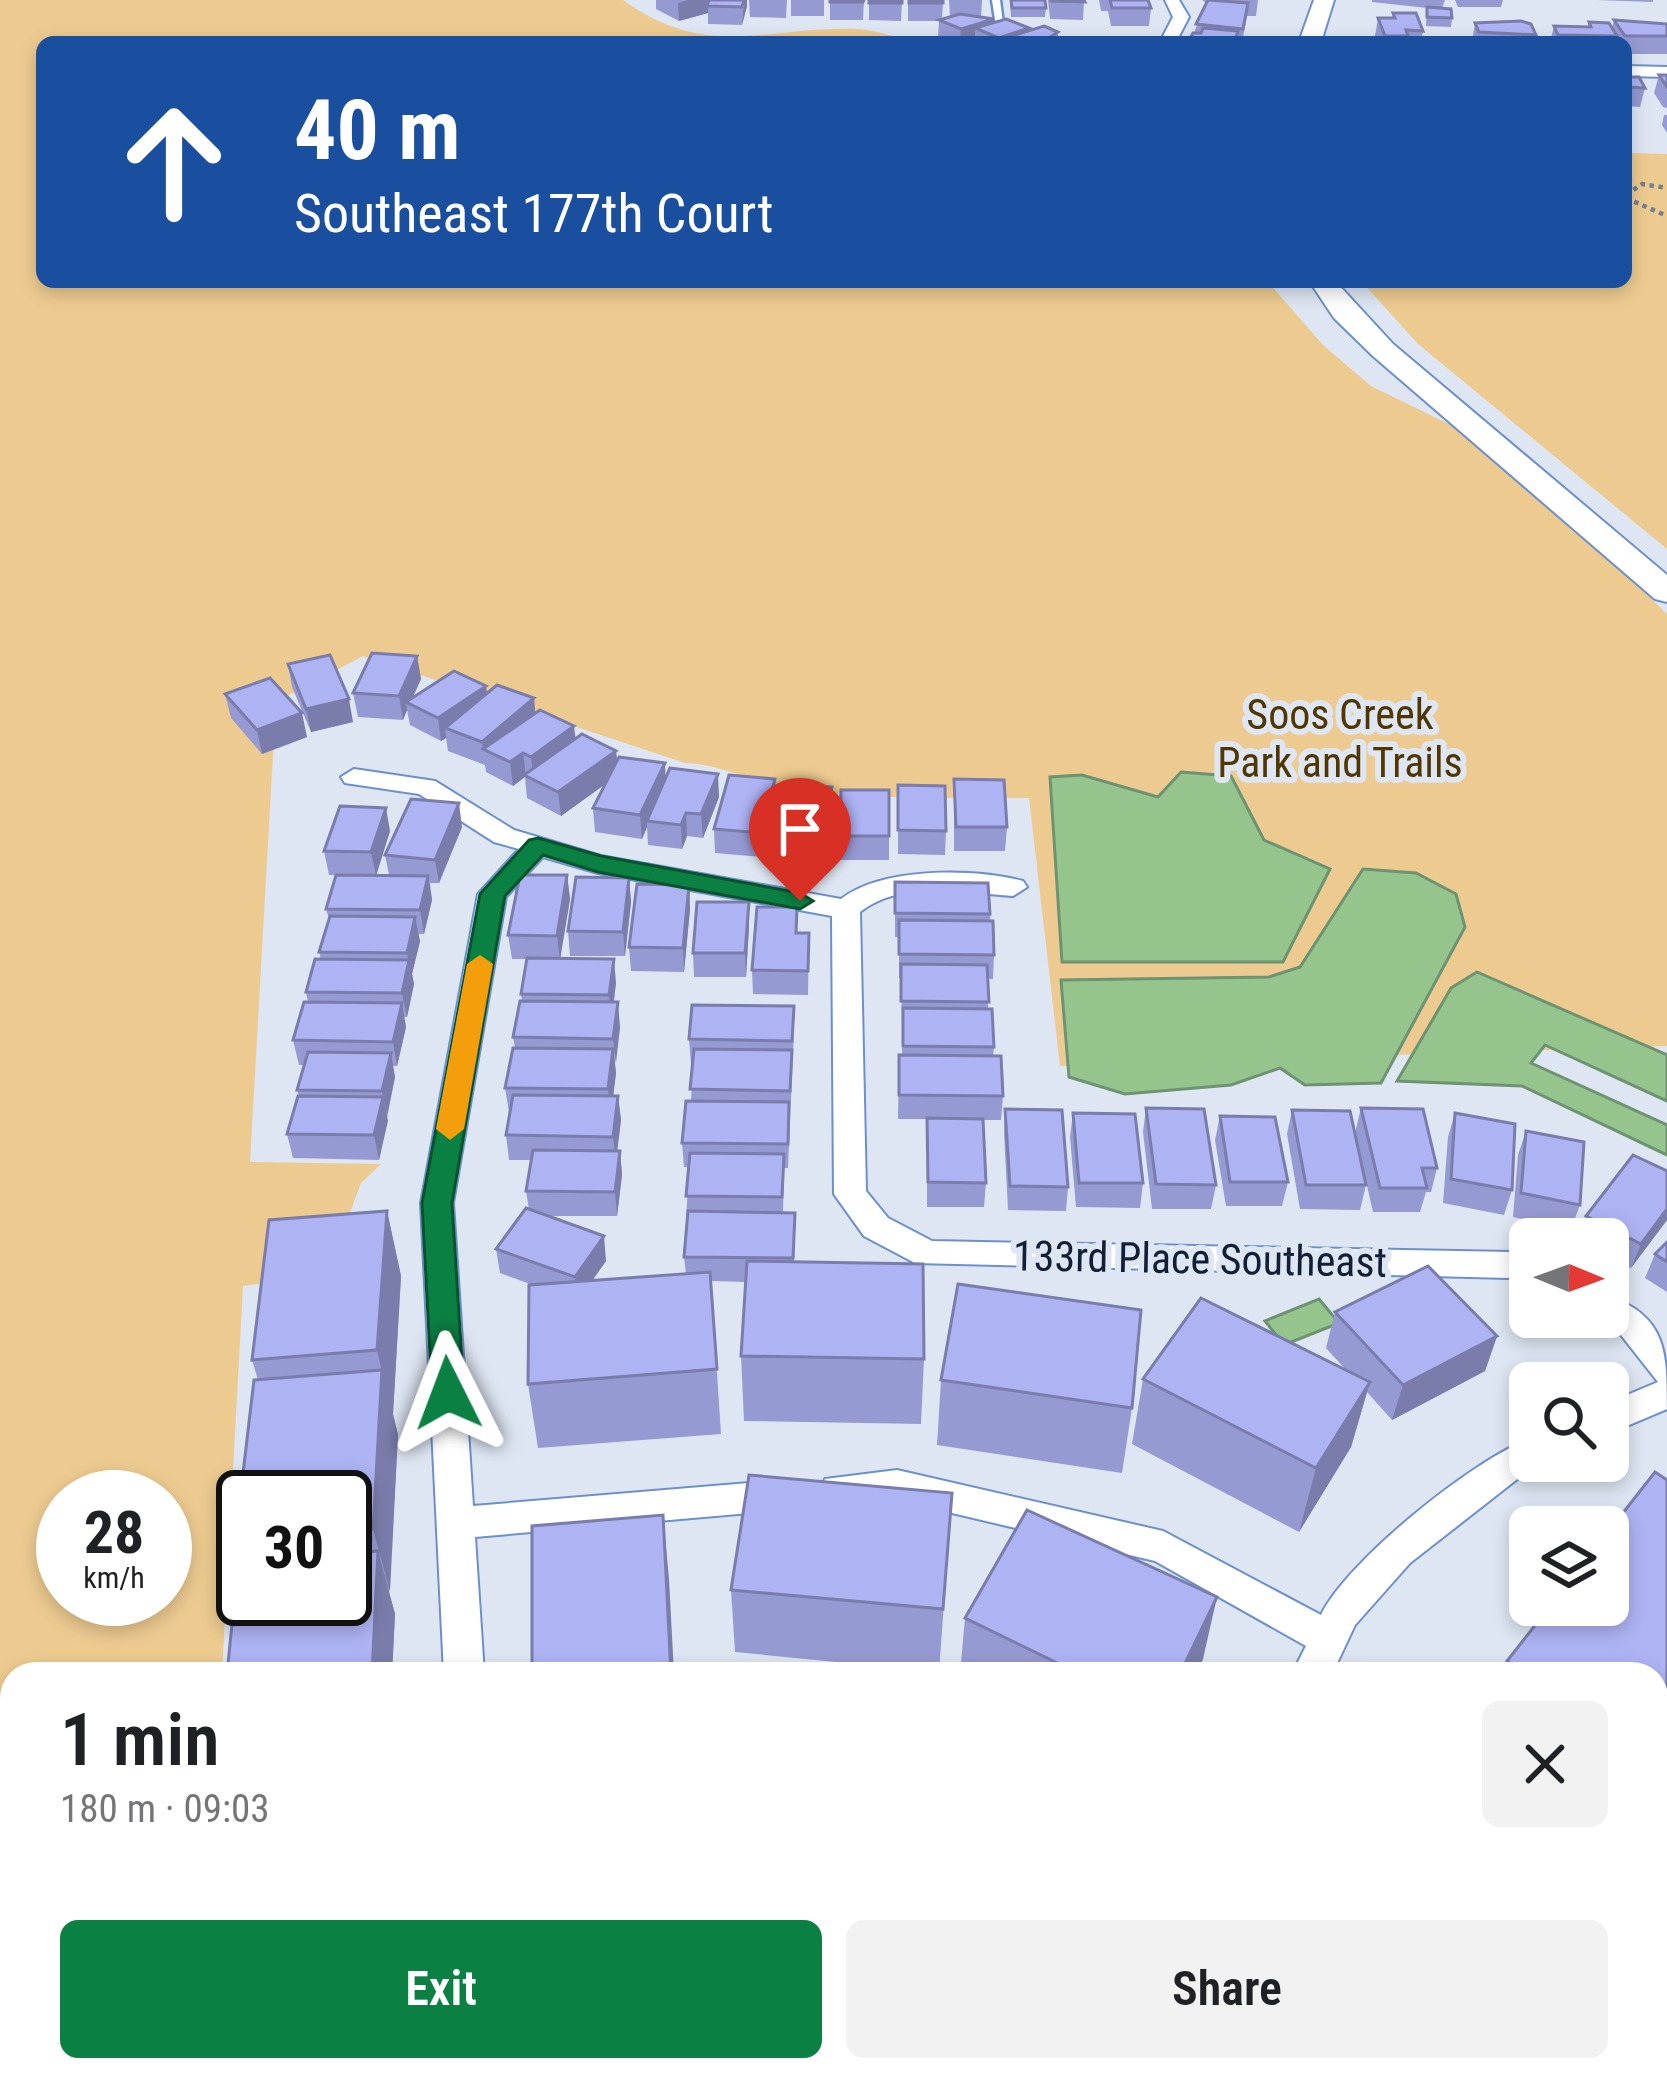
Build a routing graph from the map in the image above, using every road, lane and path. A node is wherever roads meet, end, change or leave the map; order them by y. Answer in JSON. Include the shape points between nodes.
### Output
{"nodes":[{"id":1,"x":996,"y":0,"type":"edge"},
{"id":2,"x":1172,"y":0,"type":"edge"},
{"id":3,"x":1324,"y":0,"type":"edge"},
{"id":4,"x":1014,"y":31,"type":"edge"},
{"id":5,"x":1171,"y":36,"type":"edge"},
{"id":6,"x":1312,"y":36,"type":"edge"},
{"id":7,"x":1632,"y":71,"type":"edge"},
{"id":8,"x":1667,"y":72,"type":"edge"},
{"id":9,"x":1667,"y":188,"type":"edge"},
{"id":10,"x":1632,"y":192,"type":"edge"},
{"id":11,"x":1632,"y":199,"type":"edge"},
{"id":12,"x":1667,"y":216,"type":"edge"},
{"id":13,"x":1327,"y":288,"type":"edge"},
{"id":14,"x":1667,"y":592,"type":"edge"},
{"id":15,"x":354,"y":777,"type":"dead end"},
{"id":16,"x":538,"y":846,"type":"junction"},
{"id":17,"x":1013,"y":887,"type":"dead end"},
{"id":18,"x":846,"y":909,"type":"junction"},
{"id":19,"x":1509,"y":1265,"type":"edge"},
{"id":20,"x":1629,"y":1322,"type":"edge"},
{"id":21,"x":1667,"y":1371,"type":"edge"},
{"id":22,"x":1667,"y":1393,"type":"edge"},
{"id":23,"x":1629,"y":1410,"type":"edge"},
{"id":24,"x":1509,"y":1464,"type":"edge"},
{"id":25,"x":456,"y":1523,"type":"junction"},
{"id":26,"x":1321,"y":1657,"type":"edge"},
{"id":27,"x":463,"y":1662,"type":"edge"}],
"edges":[{"from":1,"to":4,"type":"lane","via":[[999,24]]},
{"from":2,"to":5,"type":"street","via":[[1181,17]]},
{"from":3,"to":6,"type":"main road"},
{"from":7,"to":8,"type":"street"},
{"from":9,"to":10,"type":"path","via":[[1642,184]]},
{"from":11,"to":12,"type":"path"},
{"from":13,"to":14,"type":"main road","via":[[1383,350]]},
{"from":15,"to":16,"type":"street","via":[[426,787],[504,836]]},
{"from":16,"to":18,"type":"street"},
{"from":16,"to":25,"type":"street","via":[[492,894],[437,1203]]},
{"from":17,"to":18,"type":"street","via":[[902,886],[875,890]]},
{"from":18,"to":19,"type":"street","name":"133rd Place Southeast","via":[[850,1194],[876,1227],[927,1254]]},
{"from":20,"to":21,"type":"street"},
{"from":22,"to":23,"type":"street"},
{"from":24,"to":26,"type":"street","via":[[1397,1552],[1341,1613]]},
{"from":25,"to":26,"type":"street","via":[[897,1485],[1163,1547]]},
{"from":25,"to":27,"type":"street"}]}
